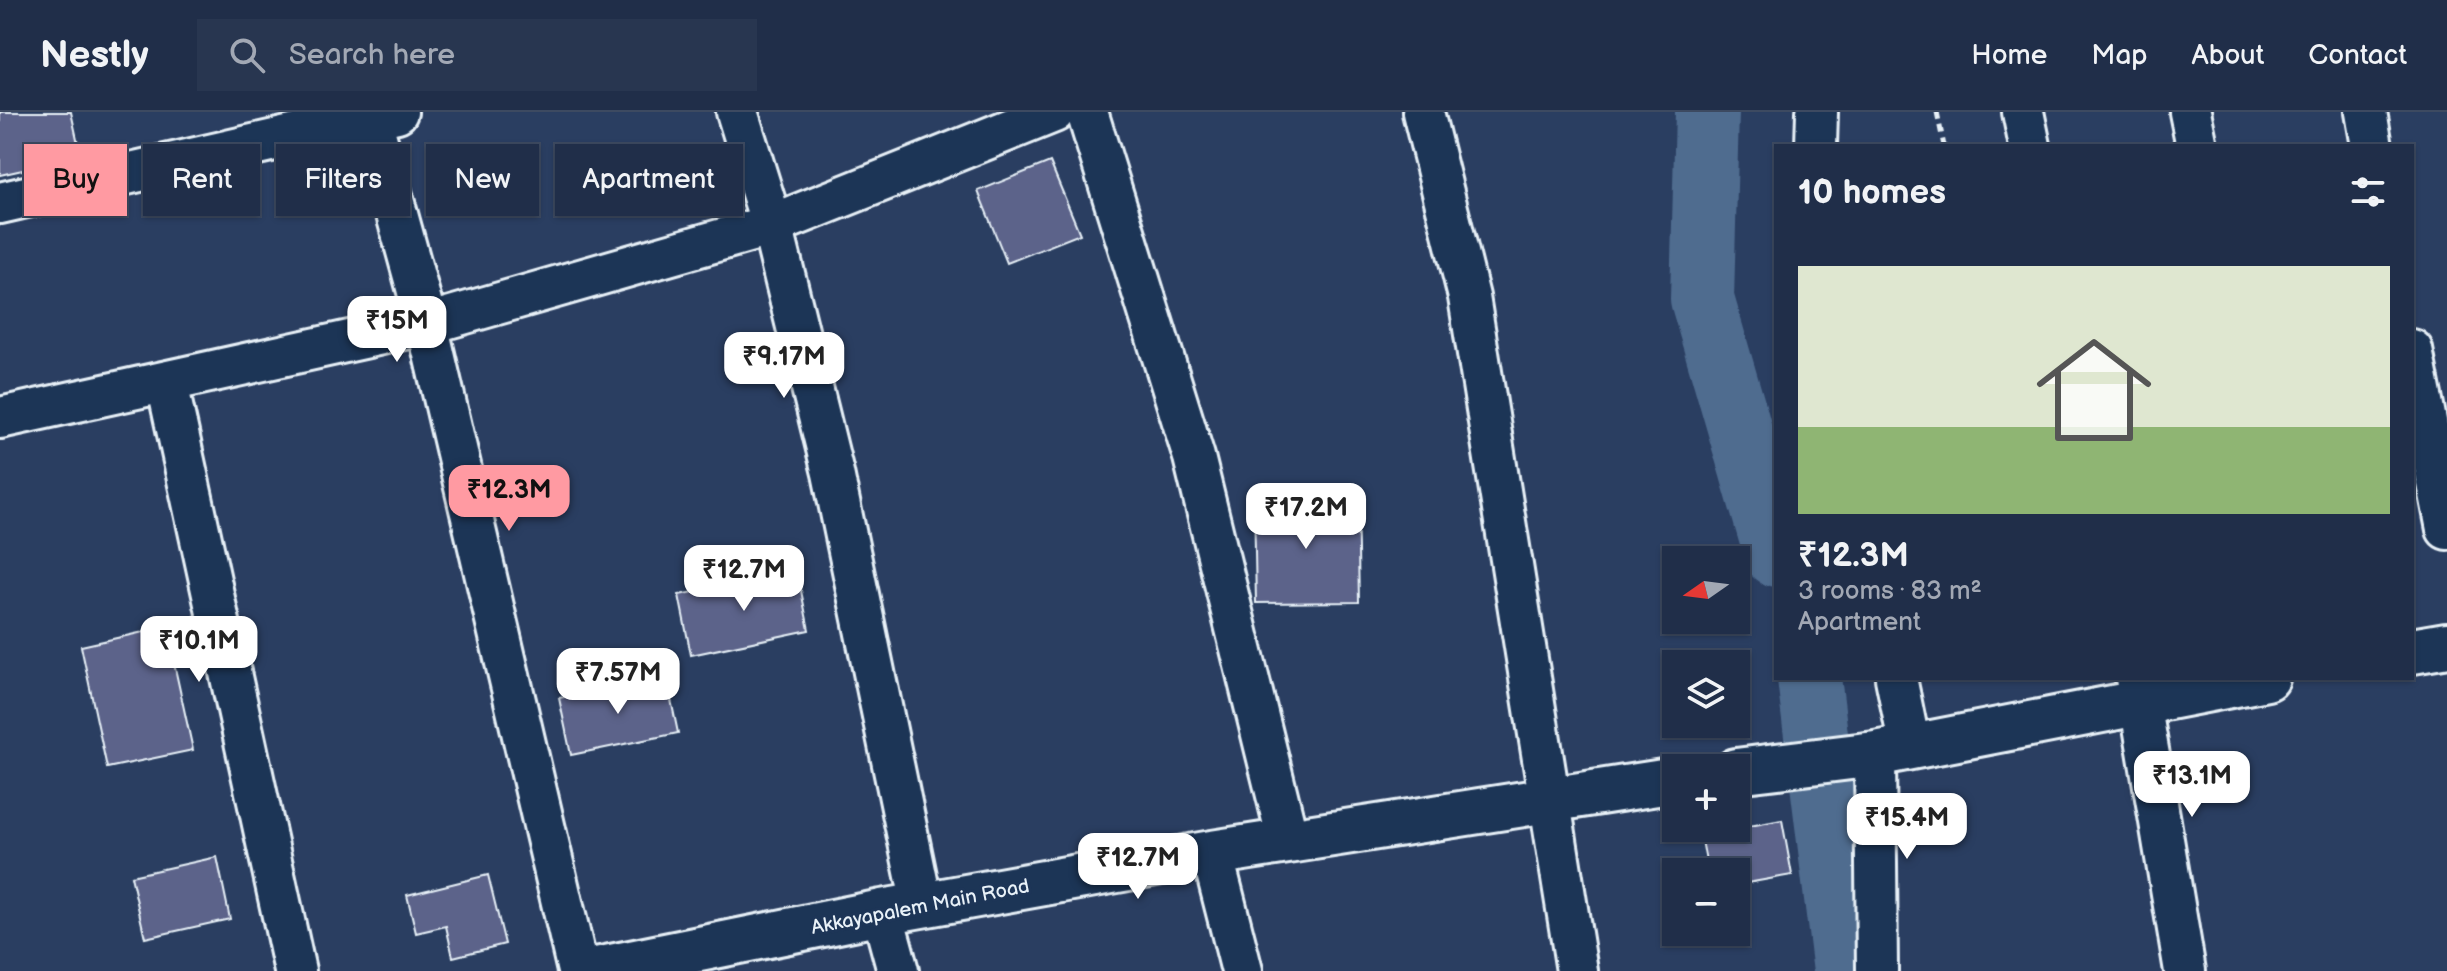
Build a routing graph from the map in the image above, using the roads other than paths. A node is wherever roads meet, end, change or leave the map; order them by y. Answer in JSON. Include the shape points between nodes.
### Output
{"nodes":[{"id":1,"x":737,"y":112,"type":"edge"},
{"id":2,"x":1054,"y":112,"type":"edge"},
{"id":3,"x":1087,"y":112,"type":"edge"},
{"id":4,"x":1423,"y":112,"type":"edge"},
{"id":5,"x":1817,"y":112,"type":"edge"},
{"id":6,"x":2023,"y":112,"type":"edge"},
{"id":7,"x":2190,"y":112,"type":"edge"},
{"id":8,"x":2366,"y":112,"type":"edge"},
{"id":9,"x":379,"y":114,"type":"edge"},
{"id":10,"x":1816,"y":144,"type":"edge"},
{"id":11,"x":2030,"y":144,"type":"edge"},
{"id":12,"x":2197,"y":144,"type":"edge"},
{"id":13,"x":2372,"y":144,"type":"edge"},
{"id":14,"x":0,"y":203,"type":"edge"},
{"id":15,"x":772,"y":225,"type":"junction"},
{"id":16,"x":427,"y":324,"type":"junction"},
{"id":17,"x":2414,"y":360,"type":"edge"},
{"id":18,"x":167,"y":383,"type":"junction"},
{"id":19,"x":0,"y":418,"type":"edge"},
{"id":20,"x":2447,"y":529,"type":"edge"},
{"id":21,"x":2447,"y":645,"type":"edge"},
{"id":22,"x":2414,"y":651,"type":"edge"},
{"id":23,"x":1896,"y":680,"type":"edge"},
{"id":24,"x":2244,"y":680,"type":"edge"},
{"id":25,"x":2138,"y":689,"type":"edge"},
{"id":26,"x":1879,"y":752,"type":"junction"},
{"id":27,"x":1750,"y":769,"type":"edge"},
{"id":28,"x":1662,"y":782,"type":"edge"},
{"id":29,"x":1549,"y":800,"type":"junction"},
{"id":30,"x":1288,"y":840,"type":"junction"},
{"id":31,"x":1212,"y":853,"type":"junction"},
{"id":32,"x":902,"y":909,"type":"junction"},
{"id":33,"x":295,"y":971,"type":"edge"},
{"id":34,"x":578,"y":971,"type":"edge"},
{"id":35,"x":591,"y":971,"type":"edge"},
{"id":36,"x":898,"y":971,"type":"edge"},
{"id":37,"x":1242,"y":971,"type":"edge"},
{"id":38,"x":1577,"y":971,"type":"edge"},
{"id":39,"x":1877,"y":971,"type":"edge"},
{"id":40,"x":2185,"y":971,"type":"edge"}],
"edges":[{"from":1,"to":15,"type":"street"},
{"from":2,"to":15,"type":"street"},
{"from":3,"to":30,"type":"street","via":[[1194,457]]},
{"from":4,"to":29,"type":"street","via":[[1469,297]]},
{"from":5,"to":10,"type":"street"},
{"from":6,"to":11,"type":"street"},
{"from":7,"to":12,"type":"street"},
{"from":8,"to":13,"type":"street"},
{"from":9,"to":14,"type":"street"},
{"from":9,"to":16,"type":"street"},
{"from":15,"to":16,"type":"street"},
{"from":15,"to":32,"type":"street","via":[[833,473]]},
{"from":16,"to":18,"type":"street"},
{"from":16,"to":34,"type":"street"},
{"from":17,"to":20,"type":"street"},
{"from":18,"to":19,"type":"street"},
{"from":18,"to":33,"type":"street"},
{"from":21,"to":22,"type":"main road"},
{"from":23,"to":26,"type":"street"},
{"from":24,"to":25,"type":"main road"},
{"from":25,"to":26,"type":"main road"},
{"from":25,"to":40,"type":"street"},
{"from":26,"to":27,"type":"main road"},
{"from":26,"to":39,"type":"street"},
{"from":28,"to":29,"type":"main road","name":"Akkayapalem Main Road"},
{"from":29,"to":30,"type":"main road","name":"Akkayapalem Main Road"},
{"from":29,"to":38,"type":"street"},
{"from":30,"to":31,"type":"main road","name":"Akkayapalem Main Road"},
{"from":31,"to":32,"type":"main road","name":"Akkayapalem Main Road"},
{"from":31,"to":37,"type":"street"},
{"from":32,"to":35,"type":"main road","name":"Akkayapalem Main Road"},
{"from":32,"to":36,"type":"street"}]}
